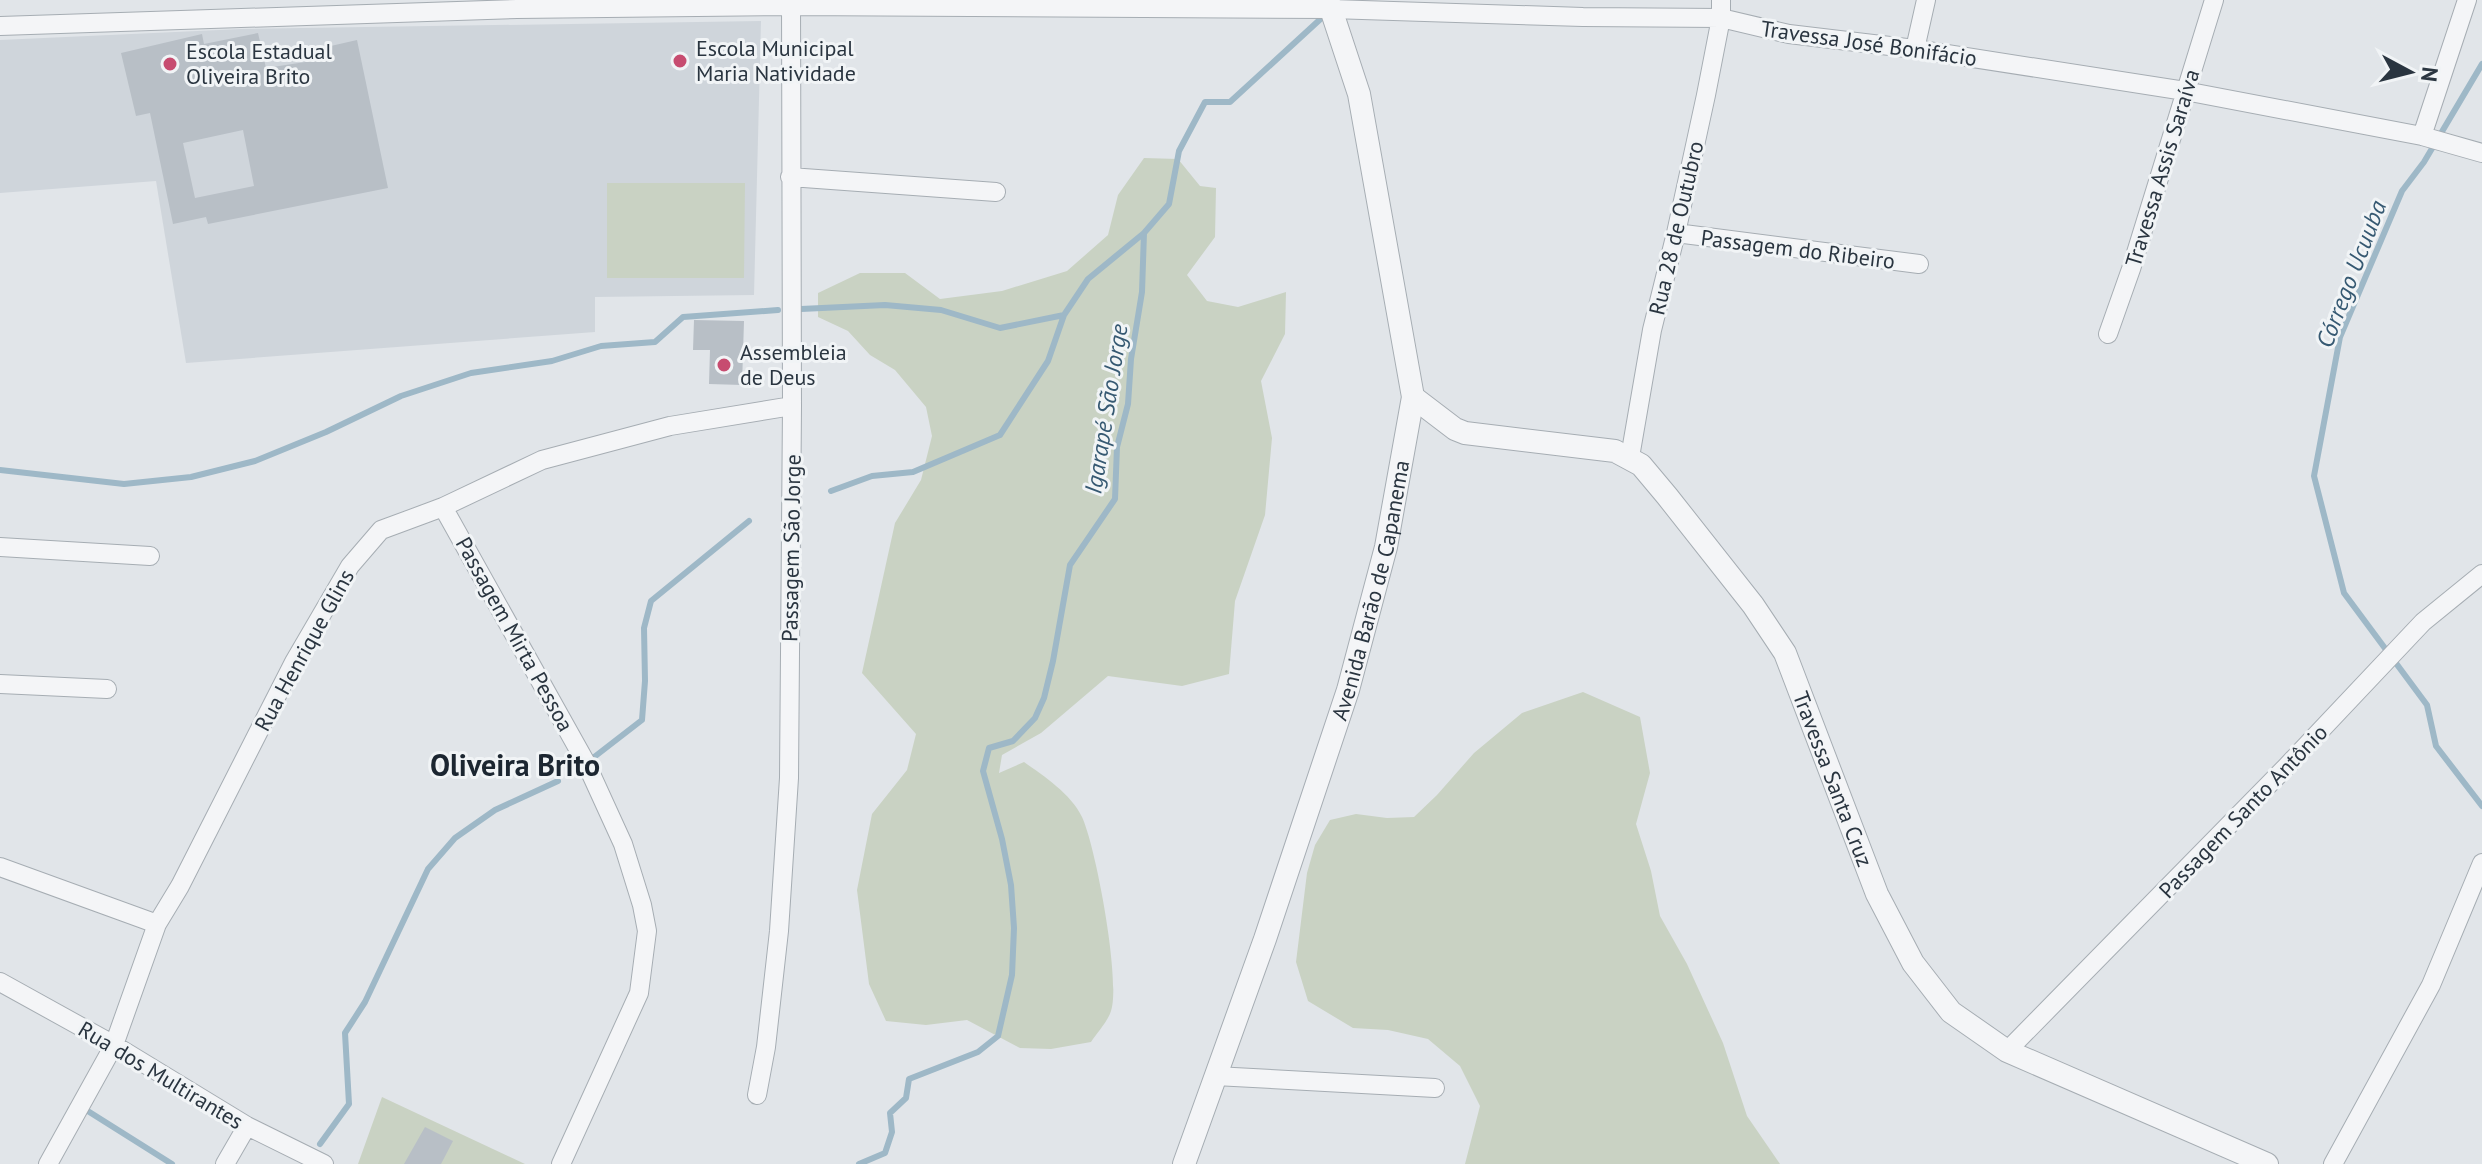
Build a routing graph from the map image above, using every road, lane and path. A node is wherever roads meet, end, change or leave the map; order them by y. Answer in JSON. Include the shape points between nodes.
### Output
{"nodes":[{"id":1,"x":1926,"y":0,"type":"edge"},
{"id":2,"x":2214,"y":0,"type":"edge"},
{"id":3,"x":2467,"y":0,"type":"edge"},
{"id":4,"x":790,"y":3,"type":"edge"},
{"id":5,"x":517,"y":4,"type":"edge"},
{"id":6,"x":1329,"y":4,"type":"edge"},
{"id":7,"x":1721,"y":9,"type":"edge"},
{"id":8,"x":0,"y":26,"type":"edge"},
{"id":9,"x":1915,"y":49,"type":"junction"},
{"id":10,"x":2185,"y":91,"type":"junction"},
{"id":11,"x":2422,"y":136,"type":"junction"},
{"id":12,"x":2482,"y":153,"type":"edge"},
{"id":13,"x":790,"y":177,"type":"junction"},
{"id":14,"x":996,"y":192,"type":"dead end"},
{"id":15,"x":1676,"y":233,"type":"junction"},
{"id":16,"x":1919,"y":264,"type":"dead end"},
{"id":17,"x":2108,"y":334,"type":"dead end"},
{"id":18,"x":1413,"y":397,"type":"junction"},
{"id":19,"x":792,"y":406,"type":"junction"},
{"id":20,"x":1630,"y":457,"type":"junction"},
{"id":21,"x":443,"y":507,"type":"junction"},
{"id":22,"x":0,"y":547,"type":"edge"},
{"id":23,"x":150,"y":556,"type":"dead end"},
{"id":24,"x":2482,"y":574,"type":"edge"},
{"id":25,"x":0,"y":684,"type":"edge"},
{"id":26,"x":107,"y":689,"type":"dead end"},
{"id":27,"x":2482,"y":863,"type":"edge"},
{"id":28,"x":0,"y":867,"type":"edge"},
{"id":29,"x":157,"y":924,"type":"junction"},
{"id":30,"x":0,"y":982,"type":"edge"},
{"id":31,"x":114,"y":1045,"type":"junction"},
{"id":32,"x":2007,"y":1051,"type":"junction"},
{"id":33,"x":1215,"y":1076,"type":"junction"},
{"id":34,"x":1435,"y":1088,"type":"dead end"},
{"id":35,"x":757,"y":1095,"type":"dead end"},
{"id":36,"x":247,"y":1126,"type":"junction"},
{"id":37,"x":2259,"y":1162,"type":"edge"},
{"id":38,"x":51,"y":1163,"type":"edge"},
{"id":39,"x":563,"y":1163,"type":"edge"},
{"id":40,"x":225,"y":1164,"type":"edge"},
{"id":41,"x":324,"y":1164,"type":"edge"},
{"id":42,"x":1184,"y":1164,"type":"edge"},
{"id":43,"x":2333,"y":1164,"type":"edge"}],
"edges":[{"from":1,"to":9,"type":"street"},
{"from":2,"to":10,"type":"street","name":"Travessa Assis Saraíva"},
{"from":3,"to":11,"type":"street"},
{"from":4,"to":5,"type":"street","name":"Travessa José Bonifácio"},
{"from":4,"to":6,"type":"street","name":"Travessa José Bonifácio"},
{"from":4,"to":13,"type":"street","name":"Passagem São Jorge"},
{"from":5,"to":8,"type":"street","name":"Travessa José Bonifácio"},
{"from":6,"to":7,"type":"street","name":"Travessa José Bonifácio","via":[[1583,17]]},
{"from":6,"to":18,"type":"street","name":"Avenida Barão de Capanema","via":[[1359,94]]},
{"from":7,"to":9,"type":"street","name":"Travessa José Bonifácio","via":[[1789,34]]},
{"from":7,"to":15,"type":"street","name":"Rua 28 de Outubro"},
{"from":9,"to":10,"type":"street","name":"Travessa José Bonifácio"},
{"from":10,"to":11,"type":"street","name":"Travessa José Bonifácio"},
{"from":10,"to":17,"type":"street","name":"Travessa Assis Saraíva"},
{"from":11,"to":12,"type":"street","name":"Travessa José Bonifácio"},
{"from":13,"to":14,"type":"street"},
{"from":13,"to":19,"type":"street","name":"Passagem São Jorge"},
{"from":15,"to":16,"type":"street","name":"Passagem do Ribeiro"},
{"from":15,"to":20,"type":"street","name":"Rua 28 de Outubro"},
{"from":18,"to":20,"type":"street","via":[[1455,429],[1476,436],[1603,449]]},
{"from":18,"to":33,"type":"street","name":"Avenida Barão de Capanema","via":[[1386,547],[1348,690]]},
{"from":19,"to":21,"type":"street","name":"Rua Henrique Glins","via":[[670,426],[542,460]]},
{"from":19,"to":35,"type":"street","name":"Passagem São Jorge","via":[[789,778],[777,959]]},
{"from":20,"to":32,"type":"street","name":"Travessa Santa Cruz","via":[[1714,553],[1785,653],[1877,894],[1919,972],[1951,1012]]},
{"from":21,"to":29,"type":"street","name":"Rua Henrique Glins","via":[[381,530],[350,566]]},
{"from":21,"to":39,"type":"street","name":"Passagem Mirta Pessoa","via":[[586,763],[623,844],[647,931],[639,993]]},
{"from":22,"to":23,"type":"street"},
{"from":24,"to":32,"type":"street","name":"Passagem Santo Antônio","via":[[2423,622]]},
{"from":25,"to":26,"type":"street"},
{"from":27,"to":43,"type":"street","via":[[2431,985]]},
{"from":28,"to":29,"type":"street"},
{"from":29,"to":31,"type":"street","name":"Rua Henrique Glins"},
{"from":30,"to":31,"type":"street","name":"Rua dos Multirantes"},
{"from":31,"to":36,"type":"street","name":"Rua dos Multirantes"},
{"from":31,"to":38,"type":"street","name":"Rua Henrique Glins"},
{"from":32,"to":37,"type":"street","name":"Travessa Santa Cruz"},
{"from":33,"to":34,"type":"street"},
{"from":33,"to":42,"type":"street","name":"Avenida Barão de Capanema"},
{"from":36,"to":40,"type":"street"},
{"from":36,"to":41,"type":"street","name":"Rua dos Multirantes"}]}
